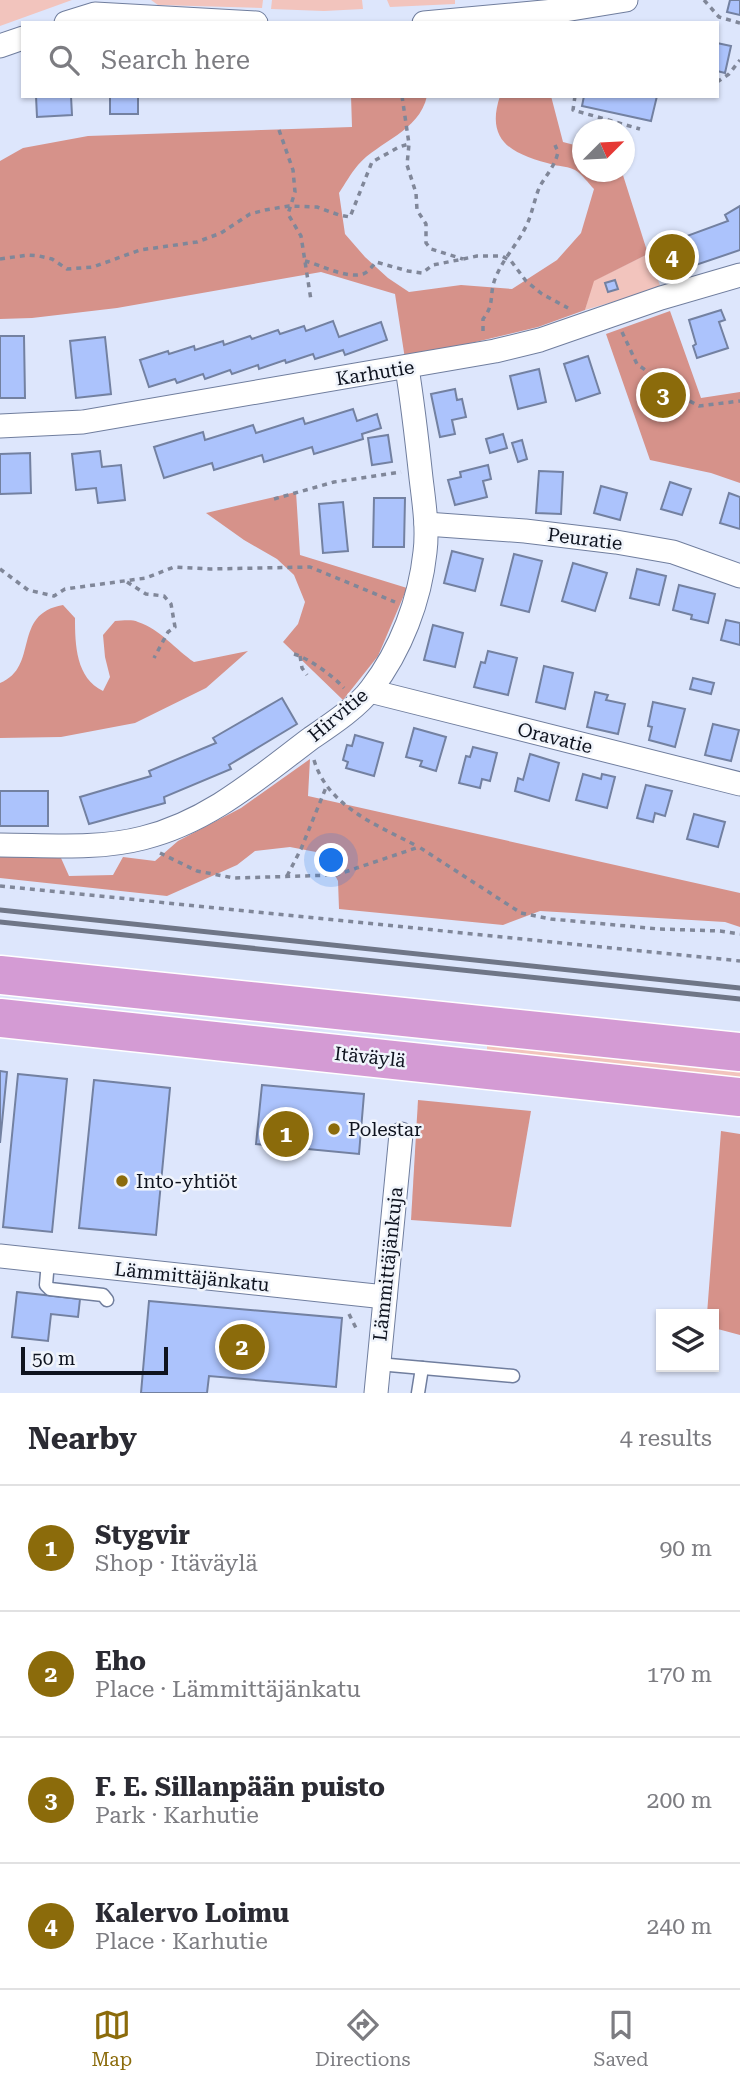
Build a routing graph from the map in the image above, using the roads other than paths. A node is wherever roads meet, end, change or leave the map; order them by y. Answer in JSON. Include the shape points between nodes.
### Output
{"nodes":[{"id":1,"x":626,"y":0,"type":"edge"},
{"id":2,"x":102,"y":7,"type":"edge"},
{"id":3,"x":70,"y":21,"type":"edge"},
{"id":4,"x":237,"y":21,"type":"edge"},
{"id":5,"x":446,"y":21,"type":"edge"},
{"id":6,"x":21,"y":39,"type":"edge"},
{"id":7,"x":0,"y":46,"type":"edge"},
{"id":8,"x":740,"y":275,"type":"edge"},
{"id":9,"x":407,"y":368,"type":"junction"},
{"id":10,"x":0,"y":426,"type":"edge"},
{"id":11,"x":426,"y":524,"type":"junction"},
{"id":12,"x":740,"y":576,"type":"edge"},
{"id":13,"x":364,"y":696,"type":"junction"},
{"id":14,"x":740,"y":784,"type":"edge"},
{"id":15,"x":0,"y":845,"type":"edge"},
{"id":16,"x":0,"y":975,"type":"edge"},
{"id":17,"x":0,"y":1018,"type":"edge"},
{"id":18,"x":740,"y":1052,"type":"edge"},
{"id":19,"x":740,"y":1097,"type":"edge"},
{"id":20,"x":401,"y":1134,"type":"dead end"},
{"id":21,"x":0,"y":1256,"type":"edge"},
{"id":22,"x":48,"y":1261,"type":"junction"},
{"id":23,"x":385,"y":1297,"type":"junction"},
{"id":24,"x":107,"y":1300,"type":"dead end"},
{"id":25,"x":378,"y":1364,"type":"junction"},
{"id":26,"x":422,"y":1368,"type":"junction"},
{"id":27,"x":513,"y":1376,"type":"dead end"},
{"id":28,"x":376,"y":1393,"type":"edge"},
{"id":29,"x":418,"y":1393,"type":"edge"}],
"edges":[{"from":1,"to":5,"type":"street"},
{"from":2,"to":3,"type":"street"},
{"from":2,"to":4,"type":"street"},
{"from":6,"to":7,"type":"street"},
{"from":8,"to":9,"type":"street","name":"Karhutie","via":[[540,340]]},
{"from":9,"to":10,"type":"street","name":"Karhutie","via":[[83,422]]},
{"from":9,"to":11,"type":"street","name":"Hirvitie"},
{"from":11,"to":12,"type":"street","name":"Peuratie","via":[[616,542],[673,552]]},
{"from":11,"to":13,"type":"street","name":"Hirvitie","via":[[425,553],[404,634]]},
{"from":13,"to":14,"type":"street","name":"Oravatie"},
{"from":13,"to":15,"type":"street","name":"Hirvitie","via":[[231,800],[199,817],[141,839]]},
{"from":16,"to":18,"type":"highway"},
{"from":17,"to":19,"type":"highway","name":"Itäväylä"},
{"from":20,"to":23,"type":"street","name":"Lämmittäjänkuja"},
{"from":21,"to":22,"type":"street","name":"Lämmittäjänkatu"},
{"from":22,"to":23,"type":"street","name":"Lämmittäjänkatu"},
{"from":22,"to":24,"type":"lane","via":[[46,1285],[50,1289],[103,1294]]},
{"from":23,"to":25,"type":"street","name":"Lämmittäjänkuja"},
{"from":25,"to":26,"type":"lane"},
{"from":25,"to":28,"type":"street","name":"Lämmittäjänkuja"},
{"from":26,"to":27,"type":"lane"},
{"from":26,"to":29,"type":"lane"}]}
